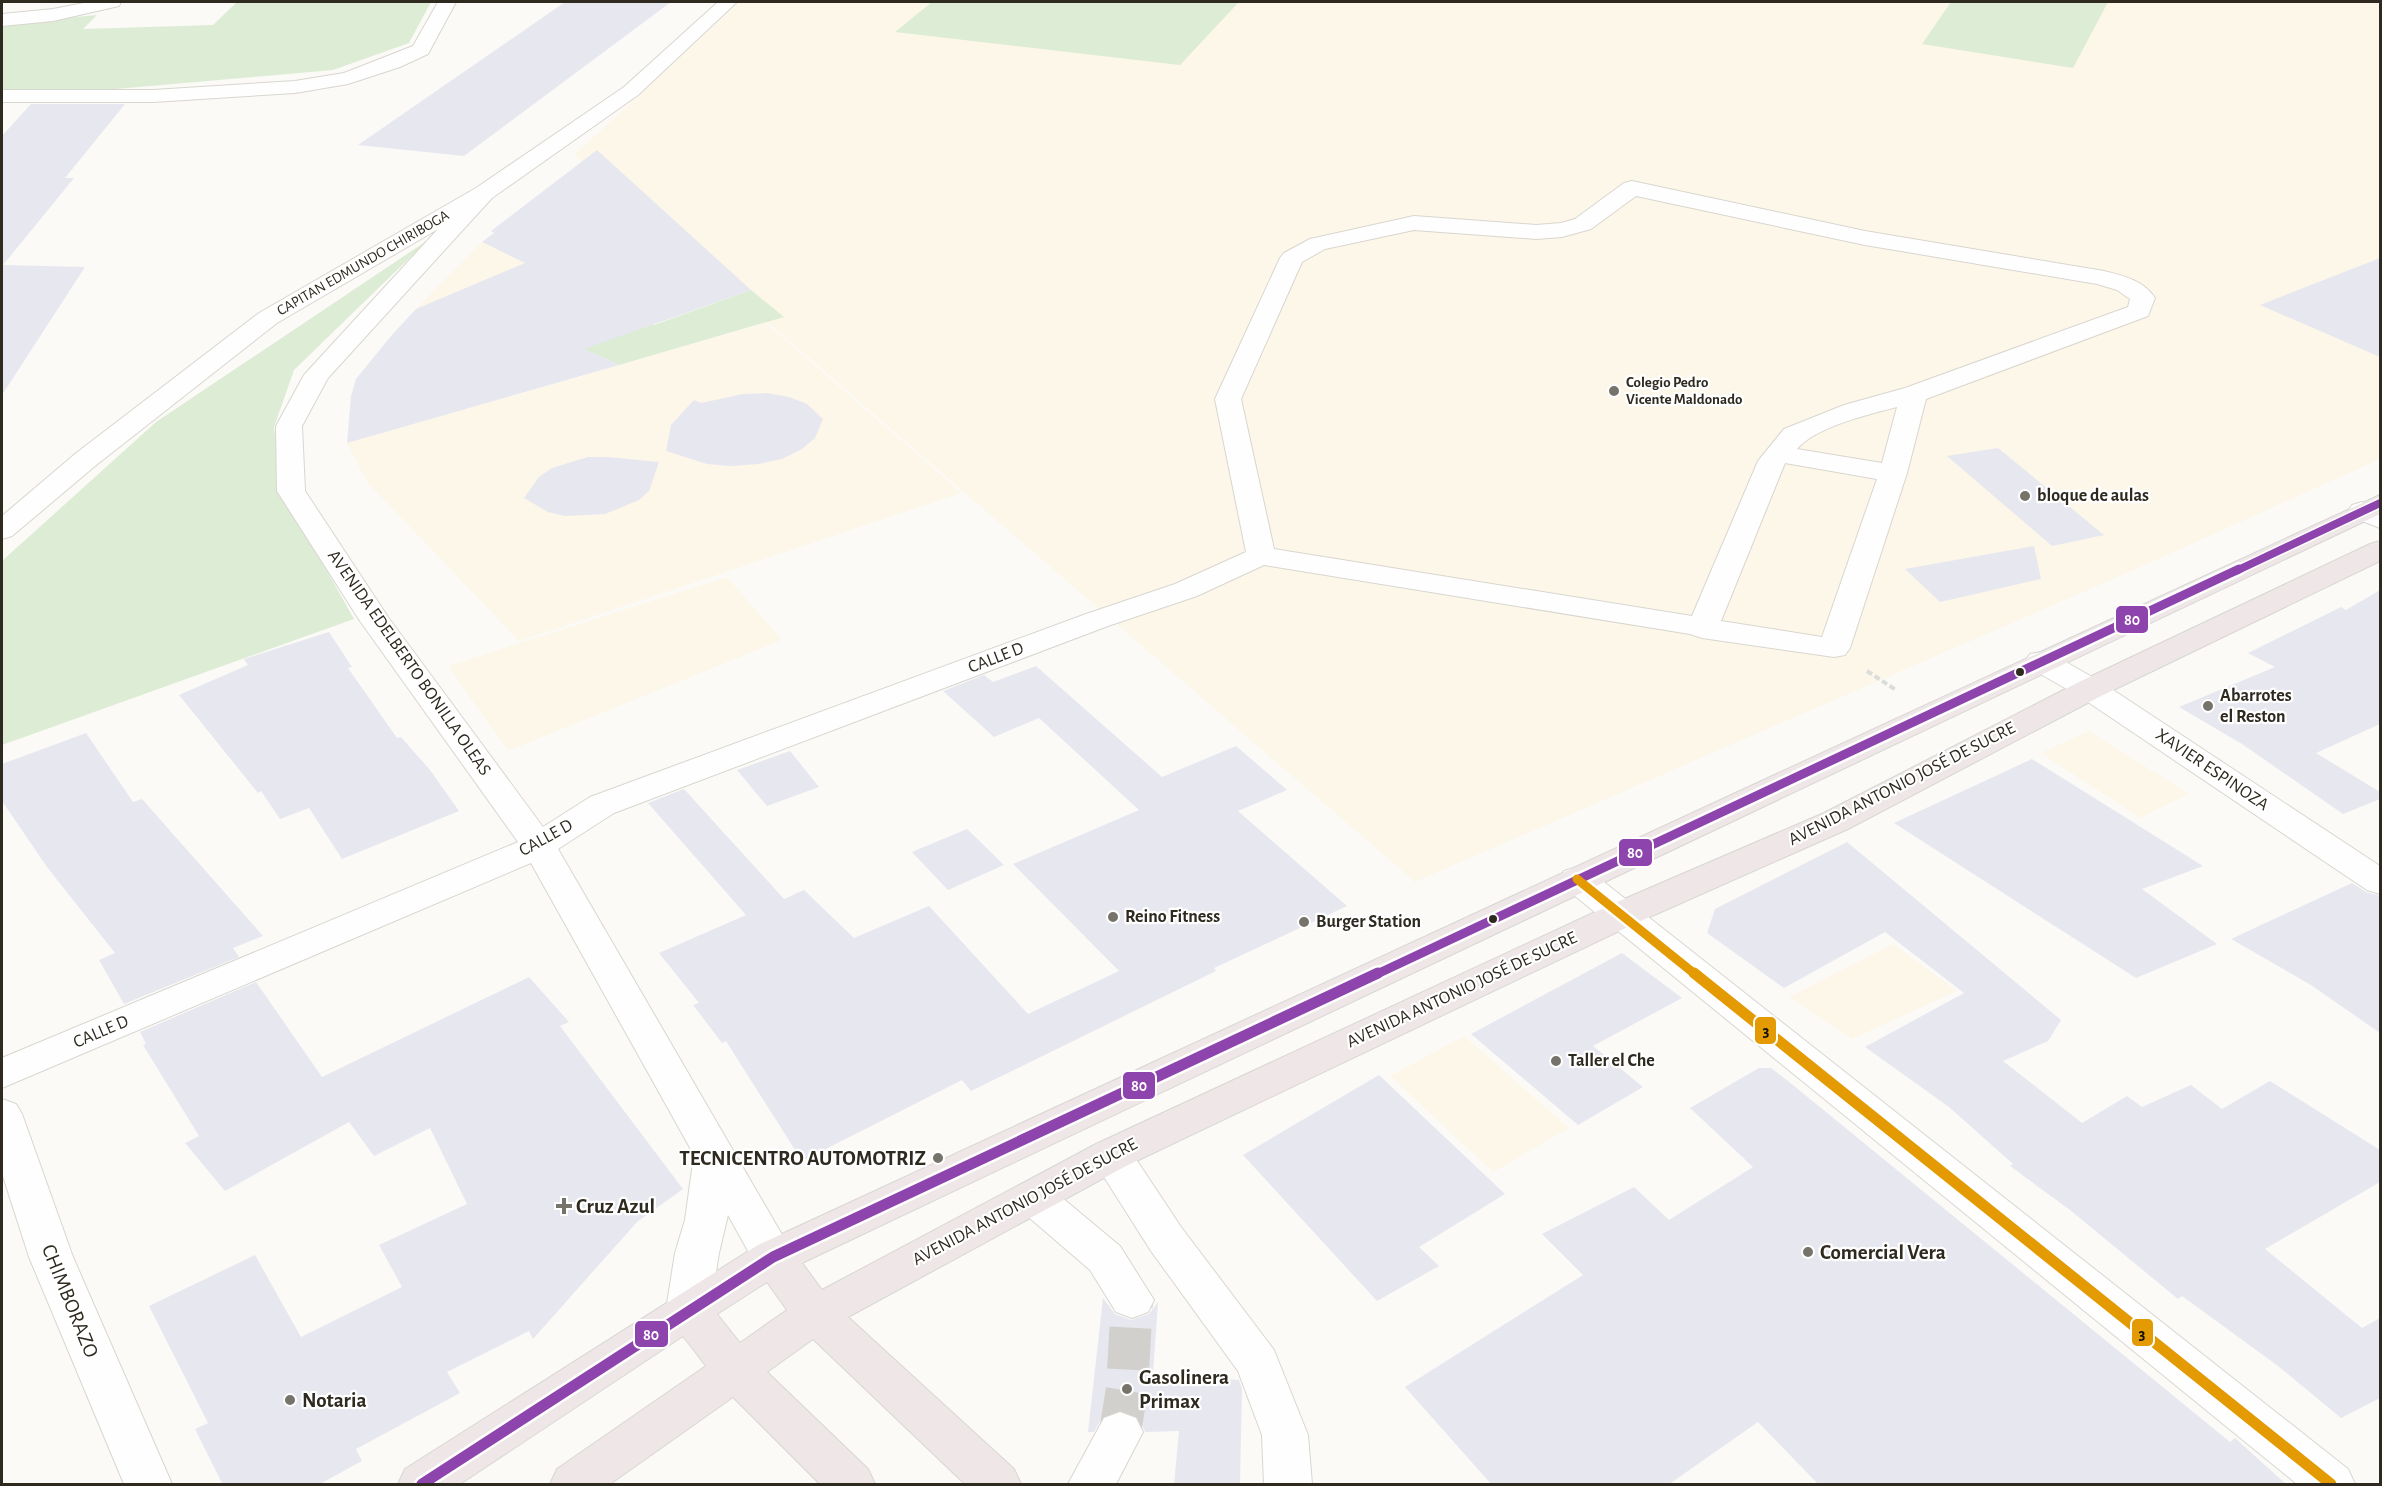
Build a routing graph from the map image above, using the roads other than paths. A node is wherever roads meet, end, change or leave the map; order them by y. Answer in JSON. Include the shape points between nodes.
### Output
{"nodes":[{"id":1,"x":112,"y":2,"type":"edge"},
{"id":2,"x":447,"y":2,"type":"edge"},
{"id":3,"x":728,"y":2,"type":"edge"},
{"id":4,"x":2,"y":20,"type":"edge"},
{"id":5,"x":2,"y":96,"type":"edge"},
{"id":6,"x":484,"y":193,"type":"junction"},
{"id":7,"x":1914,"y":394,"type":"junction"},
{"id":8,"x":1778,"y":454,"type":"junction"},
{"id":9,"x":1893,"y":472,"type":"junction"},
{"id":10,"x":2374,"y":512,"type":"edge"},
{"id":11,"x":2,"y":530,"type":"edge"},
{"id":12,"x":2380,"y":550,"type":"edge"},
{"id":13,"x":1261,"y":556,"type":"junction"},
{"id":14,"x":1701,"y":629,"type":"junction"},
{"id":15,"x":2041,"y":661,"type":"junction"},
{"id":16,"x":2090,"y":689,"type":"junction"},
{"id":17,"x":539,"y":846,"type":"junction"},
{"id":18,"x":1577,"y":879,"type":"junction"},
{"id":19,"x":2380,"y":882,"type":"edge"},
{"id":20,"x":1621,"y":915,"type":"junction"},
{"id":21,"x":2,"y":1074,"type":"edge"},
{"id":22,"x":2,"y":1114,"type":"edge"},
{"id":23,"x":715,"y":1153,"type":"junction"},
{"id":24,"x":1112,"y":1155,"type":"junction"},
{"id":25,"x":1033,"y":1197,"type":"junction"},
{"id":26,"x":774,"y":1257,"type":"junction"},
{"id":27,"x":1132,"y":1300,"type":"tunnel mouth"},
{"id":28,"x":687,"y":1310,"type":"junction"},
{"id":29,"x":815,"y":1314,"type":"junction"},
{"id":30,"x":737,"y":1372,"type":"junction"},
{"id":31,"x":1120,"y":1432,"type":"tunnel mouth"},
{"id":32,"x":147,"y":1485,"type":"edge"},
{"id":33,"x":422,"y":1485,"type":"edge"},
{"id":34,"x":574,"y":1485,"type":"edge"},
{"id":35,"x":851,"y":1485,"type":"edge"},
{"id":36,"x":997,"y":1485,"type":"edge"},
{"id":37,"x":1092,"y":1485,"type":"edge"},
{"id":38,"x":1288,"y":1485,"type":"edge"},
{"id":39,"x":2331,"y":1485,"type":"edge"}],
"edges":[{"from":1,"to":4,"type":"street","via":[[53,15]]},
{"from":2,"to":5,"type":"street","via":[[421,50],[348,78],[295,87],[153,96]]},
{"from":3,"to":6,"type":"street","name":"CAPITAN EDMUNDO CHIRIBOGA","via":[[631,91]]},
{"from":6,"to":11,"type":"street","name":"CAPITAN EDMUNDO CHIRIBOGA","via":[[268,318],[85,460]]},
{"from":6,"to":17,"type":"street","name":"AVENIDA EDELBERTO BONILLA OLEAS","via":[[316,375],[290,426],[291,491],[375,621]]},
{"from":7,"to":8,"type":"street","via":[[1853,411],[1794,435]]},
{"from":7,"to":9,"type":"street"},
{"from":7,"to":13,"type":"street","via":[[2139,311],[2143,298],[2136,289],[2090,275],[1865,238],[1636,179],[1583,224],[1562,230],[1536,232],[1414,223],[1318,244],[1292,258],[1228,399]]},
{"from":8,"to":9,"type":"street"},
{"from":8,"to":14,"type":"street"},
{"from":9,"to":14,"type":"street","via":[[1834,648]]},
{"from":10,"to":15,"type":"main road"},
{"from":12,"to":16,"type":"main road","name":"AVENIDA ANTONIO JOSÉ DE SUCRE"},
{"from":13,"to":14,"type":"street"},
{"from":13,"to":17,"type":"street","name":"CALLE D","via":[[1186,590],[602,805]]},
{"from":15,"to":16,"type":"street","name":"XAVIER ESPINOZA"},
{"from":15,"to":18,"type":"main road"},
{"from":16,"to":19,"type":"street","name":"XAVIER ESPINOZA"},
{"from":16,"to":20,"type":"main road","name":"AVENIDA ANTONIO JOSÉ DE SUCRE","via":[[1836,821]]},
{"from":17,"to":21,"type":"street","name":"CALLE D"},
{"from":17,"to":23,"type":"street","name":"AVENIDA EDELBERTO BONILLA OLEAS"},
{"from":18,"to":20,"type":"street"},
{"from":18,"to":26,"type":"main road"},
{"from":20,"to":24,"type":"main road","name":"AVENIDA ANTONIO JOSÉ DE SUCRE"},
{"from":20,"to":39,"type":"street"},
{"from":22,"to":32,"type":"street","name":"CHIMBORAZO","via":[[51,1257]]},
{"from":23,"to":26,"type":"street","name":"AVENIDA EDELBERTO BONILLA OLEAS"},
{"from":23,"to":28,"type":"street","via":[[706,1221]]},
{"from":24,"to":25,"type":"main road","name":"AVENIDA ANTONIO JOSÉ DE SUCRE"},
{"from":24,"to":38,"type":"street","via":[[1166,1239],[1258,1363],[1285,1435]]},
{"from":25,"to":27,"type":"street","via":[[1105,1258]]},
{"from":25,"to":29,"type":"main road","name":"AVENIDA ANTONIO JOSÉ DE SUCRE"},
{"from":26,"to":28,"type":"main road"},
{"from":26,"to":29,"type":"main road"},
{"from":28,"to":30,"type":"main road"},
{"from":28,"to":33,"type":"main road"},
{"from":29,"to":30,"type":"main road","name":"AVENIDA ANTONIO JOSÉ DE SUCRE"},
{"from":29,"to":36,"type":"main road"},
{"from":30,"to":34,"type":"main road","name":"AVENIDA ANTONIO JOSÉ DE SUCRE"},
{"from":30,"to":35,"type":"main road"},
{"from":31,"to":37,"type":"street"}]}
